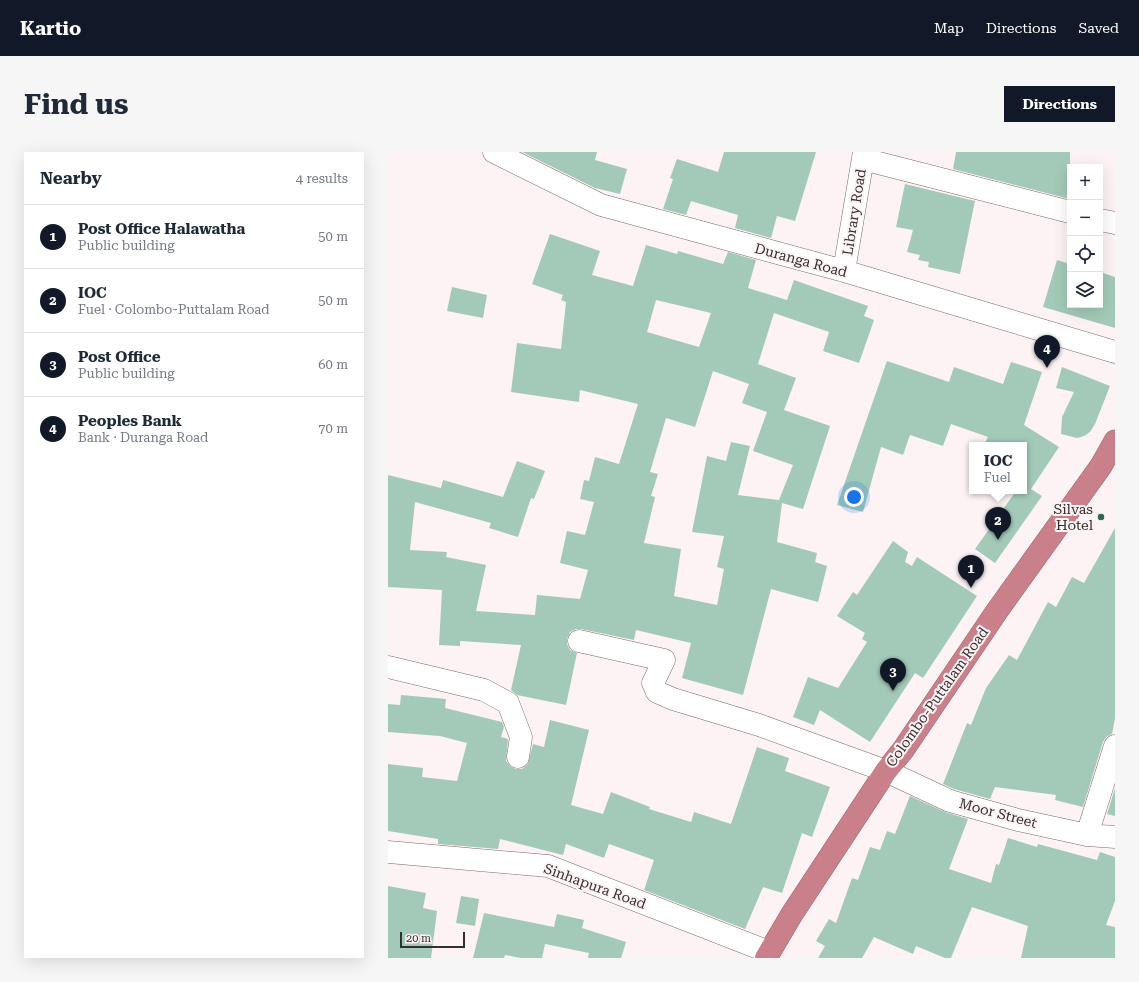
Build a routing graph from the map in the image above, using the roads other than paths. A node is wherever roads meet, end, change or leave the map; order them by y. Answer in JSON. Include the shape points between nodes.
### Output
{"nodes":[{"id":1,"x":494,"y":152,"type":"edge"},
{"id":2,"x":863,"y":155,"type":"edge"},
{"id":3,"x":1067,"y":211,"type":"edge"},
{"id":4,"x":1103,"y":221,"type":"edge"},
{"id":5,"x":1115,"y":223,"type":"edge"},
{"id":6,"x":844,"y":271,"type":"junction"},
{"id":7,"x":1115,"y":352,"type":"edge"},
{"id":8,"x":1115,"y":441,"type":"edge"},
{"id":9,"x":579,"y":641,"type":"dead end"},
{"id":10,"x":388,"y":667,"type":"edge"},
{"id":11,"x":1115,"y":746,"type":"edge"},
{"id":12,"x":518,"y":757,"type":"dead end"},
{"id":13,"x":886,"y":771,"type":"junction"},
{"id":14,"x":1087,"y":835,"type":"junction"},
{"id":15,"x":1115,"y":837,"type":"edge"},
{"id":16,"x":388,"y":852,"type":"edge"},
{"id":17,"x":768,"y":955,"type":"edge"}],
"edges":[{"from":1,"to":6,"type":"street","name":"Duranga Road","via":[[601,205]]},
{"from":2,"to":3,"type":"street"},
{"from":2,"to":6,"type":"street","name":"Library Road"},
{"from":4,"to":5,"type":"street"},
{"from":6,"to":7,"type":"street","name":"Duranga Road"},
{"from":8,"to":13,"type":"highway","name":"Colombo-Puttalam Road","via":[[1101,466],[997,611],[904,750]]},
{"from":9,"to":13,"type":"street","name":"Moor Street","via":[[664,660],[653,683],[657,692],[673,699],[759,725]]},
{"from":10,"to":12,"type":"street","via":[[484,690],[508,703],[521,737]]},
{"from":11,"to":14,"type":"street"},
{"from":13,"to":14,"type":"street","name":"Moor Street","via":[[950,801],[1018,820]]},
{"from":13,"to":17,"type":"highway","name":"Colombo-Puttalam Road"},
{"from":14,"to":15,"type":"street","name":"Moor Street"},
{"from":16,"to":17,"type":"street","name":"Sinhapura Road","via":[[548,866]]}]}
